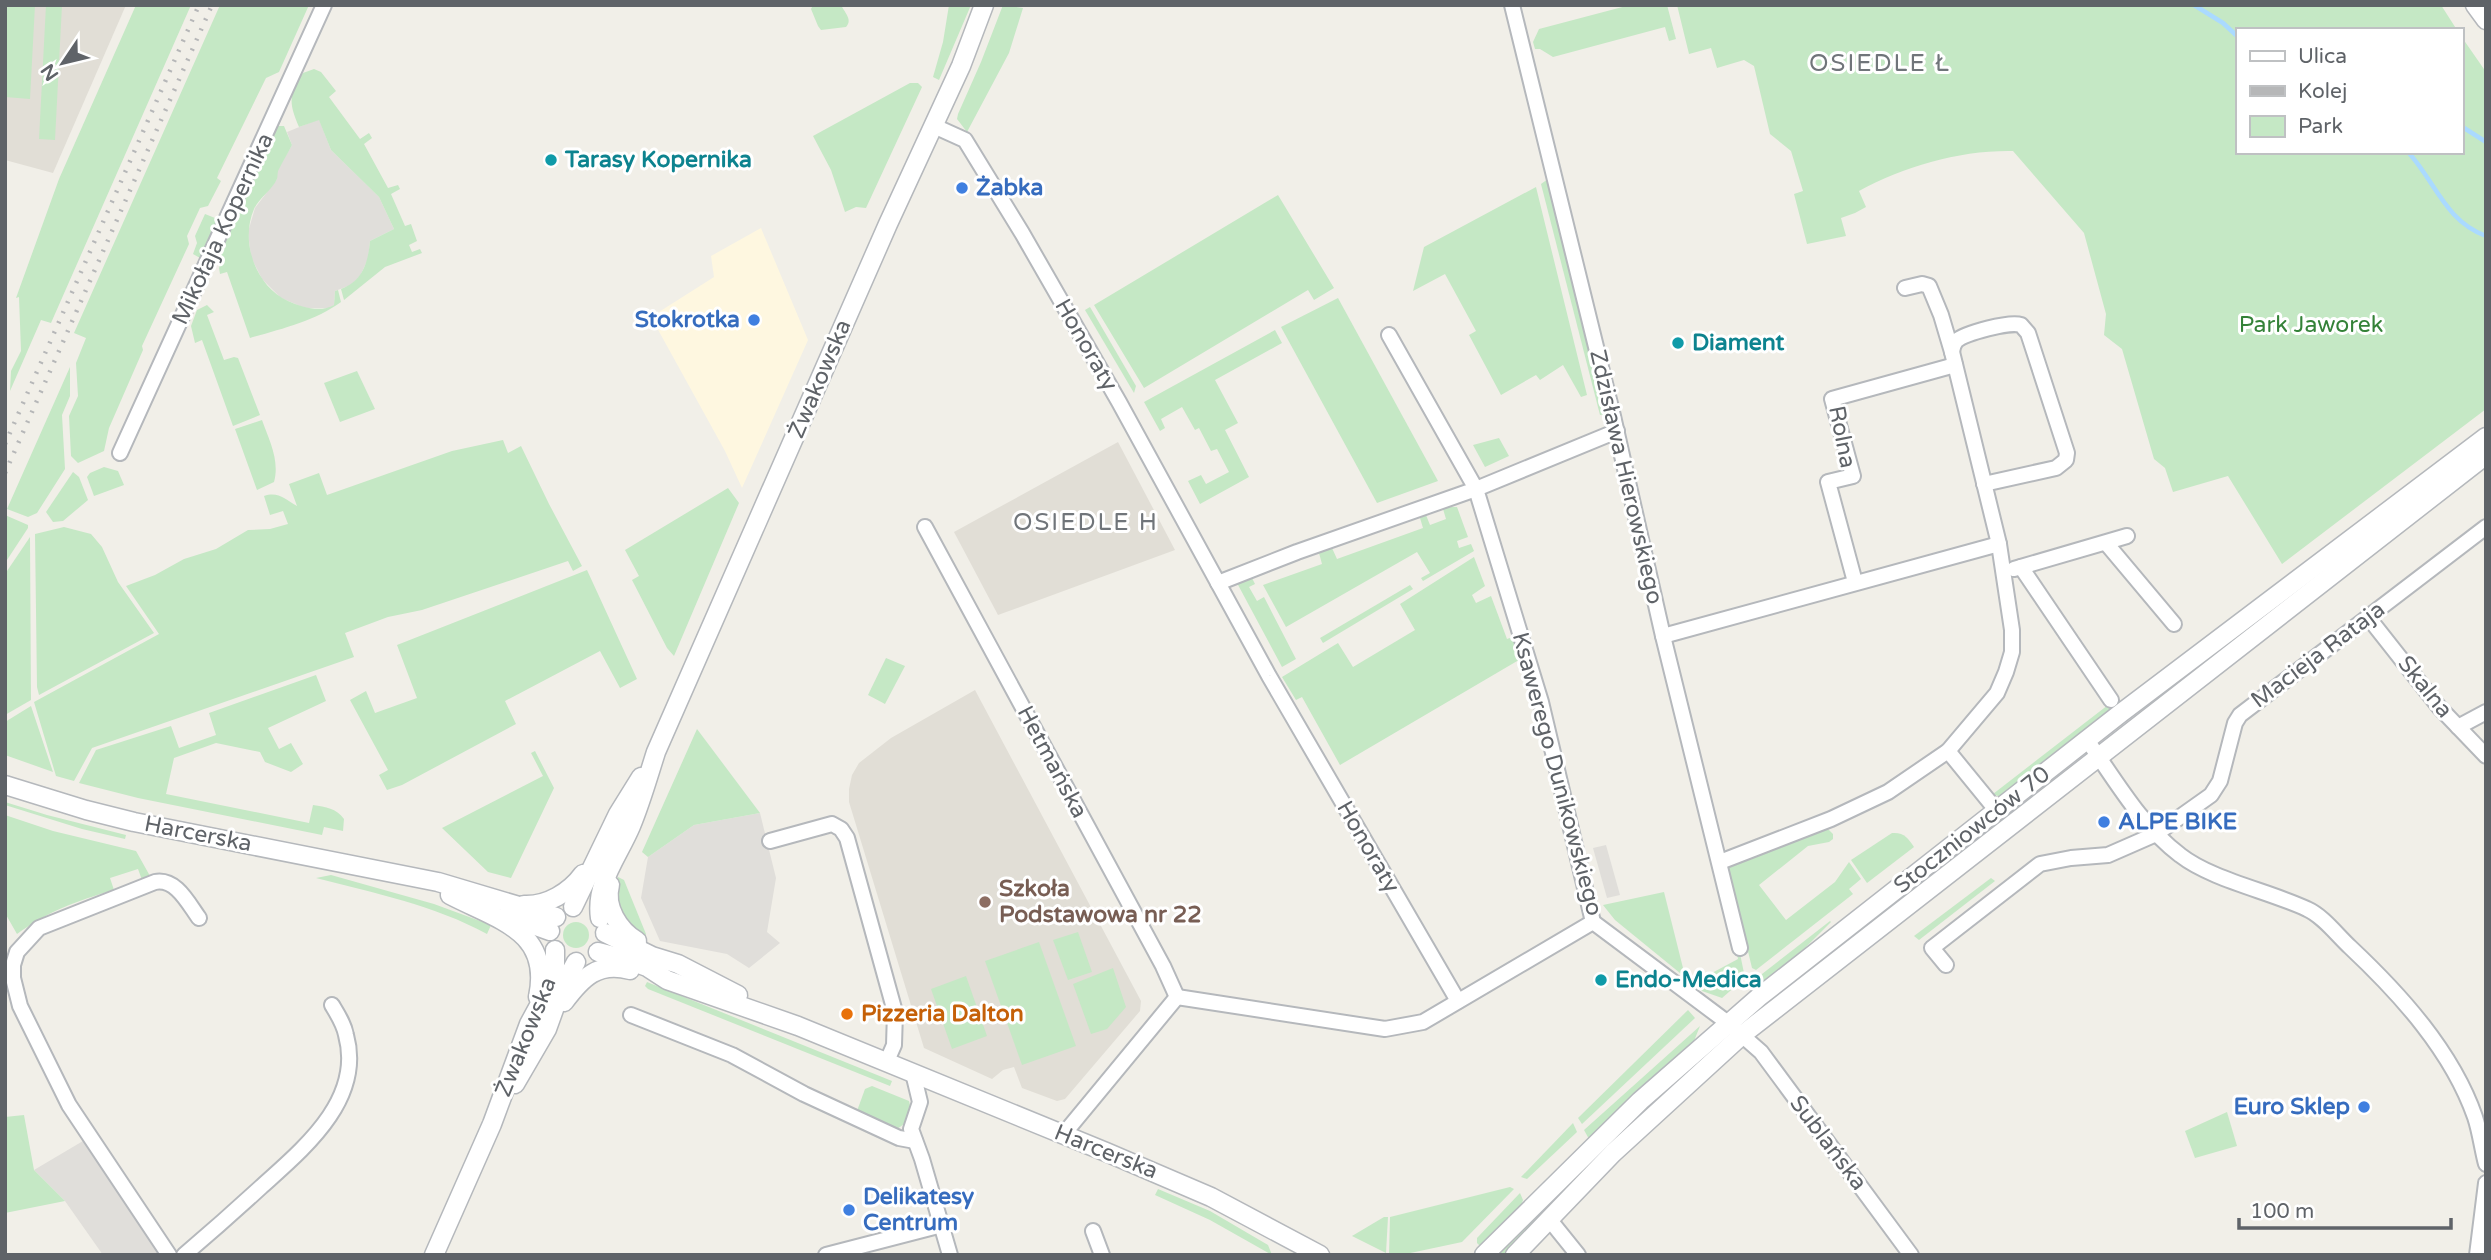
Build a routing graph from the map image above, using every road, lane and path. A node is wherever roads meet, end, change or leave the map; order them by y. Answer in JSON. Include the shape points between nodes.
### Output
{"nodes":[{"id":1,"x":324,"y":5,"type":"edge"},
{"id":2,"x":984,"y":5,"type":"edge"},
{"id":3,"x":1512,"y":5,"type":"edge"},
{"id":4,"x":2475,"y":5,"type":"edge"},
{"id":5,"x":2486,"y":20,"type":"edge"},
{"id":6,"x":934,"y":126,"type":"junction"},
{"id":7,"x":1905,"y":288,"type":"dead end"},
{"id":8,"x":1389,"y":335,"type":"dead end"},
{"id":9,"x":1953,"y":358,"type":"junction"},
{"id":10,"x":1617,"y":431,"type":"junction"},
{"id":11,"x":2486,"y":437,"type":"edge"},
{"id":12,"x":120,"y":453,"type":"dead end"},
{"id":13,"x":2486,"y":455,"type":"edge"},
{"id":14,"x":1984,"y":484,"type":"junction"},
{"id":15,"x":1476,"y":489,"type":"junction"},
{"id":16,"x":925,"y":527,"type":"dead end"},
{"id":17,"x":2486,"y":527,"type":"edge"},
{"id":18,"x":2127,"y":536,"type":"dead end"},
{"id":19,"x":2106,"y":543,"type":"junction"},
{"id":20,"x":1998,"y":544,"type":"junction"},
{"id":21,"x":2021,"y":567,"type":"junction"},
{"id":22,"x":2003,"y":572,"type":"junction"},
{"id":23,"x":1856,"y":582,"type":"junction"},
{"id":24,"x":1218,"y":583,"type":"junction"},
{"id":25,"x":2368,"y":617,"type":"junction"},
{"id":26,"x":2174,"y":624,"type":"dead end"},
{"id":27,"x":1663,"y":636,"type":"junction"},
{"id":28,"x":2111,"y":700,"type":"dead end"},
{"id":29,"x":2486,"y":712,"type":"edge"},
{"id":30,"x":2458,"y":727,"type":"junction"},
{"id":31,"x":2087,"y":740,"type":"junction"},
{"id":32,"x":1948,"y":751,"type":"junction"},
{"id":33,"x":656,"y":752,"type":"junction"},
{"id":34,"x":2486,"y":756,"type":"edge"},
{"id":35,"x":2099,"y":757,"type":"junction"},
{"id":36,"x":5,"y":785,"type":"edge"},
{"id":37,"x":1997,"y":811,"type":"junction"},
{"id":38,"x":2156,"y":834,"type":"junction"},
{"id":39,"x":605,"y":839,"type":"junction"},
{"id":40,"x":769,"y":841,"type":"dead end"},
{"id":41,"x":622,"y":845,"type":"junction"},
{"id":42,"x":1720,"y":862,"type":"junction"},
{"id":43,"x":393,"y":873,"type":"junction"},
{"id":44,"x":450,"y":895,"type":"junction"},
{"id":45,"x":503,"y":902,"type":"junction"},
{"id":46,"x":573,"y":907,"type":"junction"},
{"id":47,"x":199,"y":918,"type":"dead end"},
{"id":48,"x":1593,"y":922,"type":"junction"},
{"id":49,"x":553,"y":924,"type":"junction"},
{"id":50,"x":603,"y":926,"type":"junction"},
{"id":51,"x":1740,"y":948,"type":"dead end"},
{"id":52,"x":555,"y":950,"type":"junction"},
{"id":53,"x":598,"y":953,"type":"junction"},
{"id":54,"x":576,"y":962,"type":"junction"},
{"id":55,"x":678,"y":964,"type":"junction"},
{"id":56,"x":1946,"y":965,"type":"dead end"},
{"id":57,"x":667,"y":980,"type":"junction"},
{"id":58,"x":1177,"y":997,"type":"junction"},
{"id":59,"x":1458,"y":1001,"type":"junction"},
{"id":60,"x":332,"y":1005,"type":"dead end"},
{"id":61,"x":631,"y":1015,"type":"dead end"},
{"id":62,"x":1728,"y":1023,"type":"junction"},
{"id":63,"x":528,"y":1024,"type":"junction"},
{"id":64,"x":798,"y":1026,"type":"junction"},
{"id":65,"x":547,"y":1029,"type":"junction"},
{"id":66,"x":1742,"y":1035,"type":"junction"},
{"id":67,"x":887,"y":1061,"type":"junction"},
{"id":68,"x":913,"y":1073,"type":"junction"},
{"id":69,"x":947,"y":1087,"type":"junction"},
{"id":70,"x":920,"y":1102,"type":"junction"},
{"id":71,"x":492,"y":1124,"type":"junction"},
{"id":72,"x":1063,"y":1135,"type":"junction"},
{"id":73,"x":915,"y":1141,"type":"junction"},
{"id":74,"x":2486,"y":1164,"type":"edge"},
{"id":75,"x":2486,"y":1184,"type":"edge"},
{"id":76,"x":1549,"y":1219,"type":"junction"},
{"id":77,"x":942,"y":1225,"type":"junction"},
{"id":78,"x":1093,"y":1231,"type":"dead end"},
{"id":79,"x":169,"y":1255,"type":"edge"},
{"id":80,"x":184,"y":1255,"type":"edge"},
{"id":81,"x":434,"y":1255,"type":"edge"},
{"id":82,"x":826,"y":1255,"type":"edge"},
{"id":83,"x":950,"y":1255,"type":"edge"},
{"id":84,"x":1102,"y":1255,"type":"edge"},
{"id":85,"x":1320,"y":1255,"type":"edge"},
{"id":86,"x":1484,"y":1255,"type":"edge"},
{"id":87,"x":1515,"y":1255,"type":"edge"},
{"id":88,"x":1578,"y":1255,"type":"edge"},
{"id":89,"x":1911,"y":1255,"type":"edge"},
{"id":90,"x":2477,"y":1255,"type":"edge"}],
"edges":[{"from":1,"to":12,"type":"street","name":"Mikołaja Kopernika"},
{"from":2,"to":6,"type":"street","name":"Żwakowska"},
{"from":3,"to":10,"type":"street","name":"Zdzisława Hierowskiego"},
{"from":4,"to":5,"type":"street"},
{"from":6,"to":24,"type":"street","name":"Honoraty","via":[[965,140],[1119,402]]},
{"from":6,"to":33,"type":"street","name":"Żwakowska"},
{"from":7,"to":9,"type":"street","via":[[1928,286]]},
{"from":8,"to":15,"type":"street","name":"Ksawerego Dunikowskiego"},
{"from":9,"to":14,"type":"street"},
{"from":9,"to":14,"type":"street","name":"Rolna","via":[[1957,341],[1965,337],[2011,323],[2025,328],[2067,453],[2056,468]]},
{"from":9,"to":23,"type":"street","name":"Rolna","via":[[1832,398],[1853,476],[1828,482]]},
{"from":10,"to":15,"type":"street"},
{"from":10,"to":27,"type":"street","name":"Zdzisława Hierowskiego"},
{"from":11,"to":31,"type":"street","name":"Stoczniowców 70"},
{"from":13,"to":35,"type":"street","name":"Stoczniowców 70"},
{"from":14,"to":20,"type":"street"},
{"from":15,"to":24,"type":"street"},
{"from":15,"to":48,"type":"street","name":"Ksawerego Dunikowskiego","via":[[1541,702]]},
{"from":16,"to":58,"type":"street","name":"Hetmańska"},
{"from":17,"to":25,"type":"street","name":"Macieja Rataja"},
{"from":18,"to":19,"type":"street"},
{"from":19,"to":21,"type":"street"},
{"from":19,"to":26,"type":"street"},
{"from":20,"to":22,"type":"street"},
{"from":20,"to":23,"type":"street"},
{"from":21,"to":22,"type":"street"},
{"from":21,"to":28,"type":"street"},
{"from":22,"to":32,"type":"street","via":[[2012,652],[1997,693]]},
{"from":23,"to":27,"type":"street"},
{"from":24,"to":59,"type":"street","name":"Honoraty"},
{"from":25,"to":30,"type":"street","name":"Skalna"},
{"from":25,"to":38,"type":"street","name":"Macieja Rataja","via":[[2240,715],[2216,789]]},
{"from":27,"to":42,"type":"street","name":"Zdzisława Hierowskiego"},
{"from":29,"to":30,"type":"street"},
{"from":30,"to":34,"type":"street","name":"Skalna"},
{"from":31,"to":35,"type":"street"},
{"from":31,"to":37,"type":"street","name":"Stoczniowców 70"},
{"from":32,"to":37,"type":"street"},
{"from":32,"to":42,"type":"street","via":[[1877,799]]},
{"from":33,"to":39,"type":"street","name":"Żwakowska"},
{"from":33,"to":41,"type":"street","name":"Żwakowska"},
{"from":35,"to":38,"type":"street"},
{"from":35,"to":66,"type":"street","name":"Stoczniowców 70"},
{"from":36,"to":43,"type":"street","name":"Harcerska","via":[[134,822]]},
{"from":37,"to":62,"type":"street","name":"Stoczniowców 70"},
{"from":38,"to":56,"type":"street","name":"Macieja Rataja","via":[[2108,855],[2040,864],[1932,948]]},
{"from":38,"to":74,"type":"street","via":[[2191,863],[2310,910],[2374,970],[2450,1067],[2475,1117]]},
{"from":39,"to":45,"type":"street","via":[[582,877],[568,890],[534,905]]},
{"from":39,"to":46,"type":"street","name":"Żwakowska"},
{"from":40,"to":67,"type":"street","via":[[832,824],[847,838],[895,1012],[894,1045]]},
{"from":41,"to":50,"type":"street","name":"Żwakowska","via":[[601,889]]},
{"from":41,"to":55,"type":"street","via":[[608,891],[616,920],[629,936]]},
{"from":42,"to":51,"type":"street","name":"Zdzisława Hierowskiego"},
{"from":43,"to":44,"type":"street","name":"Harcerska"},
{"from":43,"to":45,"type":"street","name":"Harcerska"},
{"from":44,"to":49,"type":"street","name":"Harcerska"},
{"from":44,"to":63,"type":"street","via":[[511,926],[536,951],[539,991]]},
{"from":45,"to":49,"type":"street","name":"Harcerska"},
{"from":46,"to":49,"type":"street"},
{"from":46,"to":50,"type":"street","via":[[588,908]]},
{"from":47,"to":79,"type":"street","via":[[175,887],[155,882],[46,923],[23,943],[13,965],[17,998],[69,1105]]},
{"from":48,"to":59,"type":"street"},
{"from":48,"to":62,"type":"street","name":"Ksawerego Dunikowskiego"},
{"from":49,"to":52,"type":"street"},
{"from":50,"to":53,"type":"street"},
{"from":50,"to":55,"type":"street","name":"Harcerska","via":[[652,956]]},
{"from":52,"to":54,"type":"street"},
{"from":52,"to":63,"type":"street","name":"Żwakowska","via":[[555,970]]},
{"from":53,"to":54,"type":"street"},
{"from":53,"to":57,"type":"street","name":"Harcerska","via":[[647,967]]},
{"from":54,"to":65,"type":"street","name":"Żwakowska"},
{"from":55,"to":64,"type":"street","name":"Harcerska"},
{"from":57,"to":64,"type":"street","name":"Harcerska"},
{"from":57,"to":65,"type":"street","via":[[614,966],[596,971],[580,982]]},
{"from":58,"to":59,"type":"street","via":[[1385,1029],[1423,1022]]},
{"from":58,"to":72,"type":"street"},
{"from":60,"to":80,"type":"street","via":[[346,1033],[349,1055],[342,1092],[330,1116],[305,1148]]},
{"from":61,"to":73,"type":"street","via":[[732,1055],[899,1139]]},
{"from":62,"to":66,"type":"street","name":"Ksawerego Dunikowskiego"},
{"from":62,"to":86,"type":"street","name":"Stoczniowców 70","via":[[1598,1141]]},
{"from":63,"to":71,"type":"street","name":"Żwakowska"},
{"from":64,"to":67,"type":"street","name":"Harcerska"},
{"from":65,"to":71,"type":"street","name":"Żwakowska"},
{"from":66,"to":76,"type":"street","name":"Stoczniowców 70","via":[[1645,1122]]},
{"from":66,"to":89,"type":"street","name":"Sublańska","via":[[1760,1052]]},
{"from":67,"to":68,"type":"street","name":"Harcerska"},
{"from":68,"to":69,"type":"street","name":"Harcerska"},
{"from":68,"to":70,"type":"street"},
{"from":69,"to":70,"type":"street"},
{"from":69,"to":72,"type":"street","name":"Harcerska"},
{"from":70,"to":73,"type":"street","via":[[911,1129]]},
{"from":71,"to":81,"type":"street","name":"Żwakowska"},
{"from":72,"to":85,"type":"street","name":"Harcerska","via":[[1211,1197]]},
{"from":73,"to":77,"type":"street"},
{"from":75,"to":90,"type":"street"},
{"from":76,"to":87,"type":"street","name":"Stoczniowców 70"},
{"from":76,"to":88,"type":"street"},
{"from":77,"to":82,"type":"street"},
{"from":77,"to":83,"type":"street"},
{"from":78,"to":84,"type":"street"}]}
